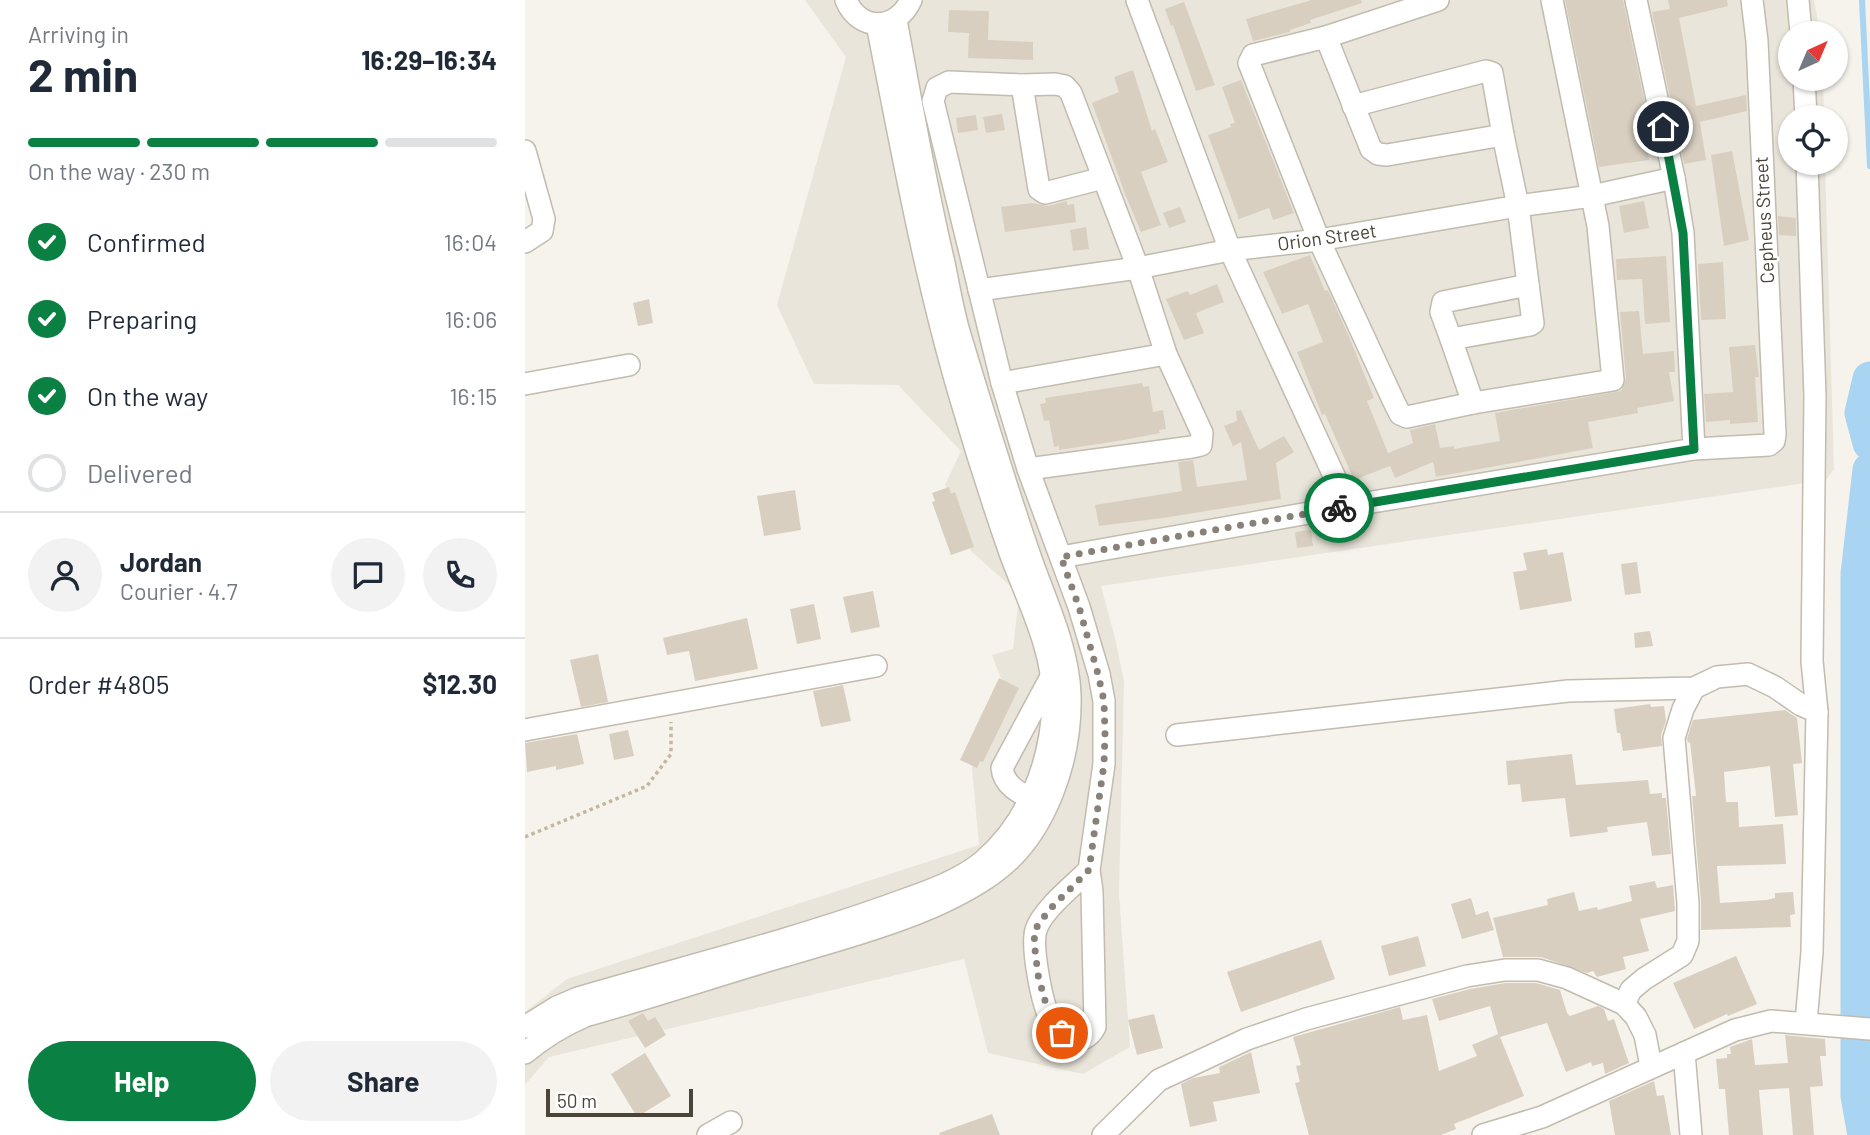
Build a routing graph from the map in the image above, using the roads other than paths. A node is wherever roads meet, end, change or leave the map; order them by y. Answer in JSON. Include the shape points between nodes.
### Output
{"nodes":[{"id":1,"x":846,"y":0,"type":"edge"},
{"id":2,"x":911,"y":0,"type":"edge"},
{"id":3,"x":1137,"y":0,"type":"edge"},
{"id":4,"x":1438,"y":0,"type":"edge"},
{"id":5,"x":1552,"y":0,"type":"edge"},
{"id":6,"x":1636,"y":0,"type":"edge"},
{"id":7,"x":1752,"y":0,"type":"edge"},
{"id":8,"x":1798,"y":0,"type":"edge"},
{"id":9,"x":1800,"y":21,"type":"edge"},
{"id":10,"x":887,"y":22,"type":"junction"},
{"id":11,"x":1326,"y":37,"type":"junction"},
{"id":12,"x":1022,"y":85,"type":"junction"},
{"id":13,"x":1353,"y":106,"type":"junction"},
{"id":14,"x":1503,"y":135,"type":"junction"},
{"id":15,"x":525,"y":155,"type":"edge"},
{"id":16,"x":1808,"y":175,"type":"edge"},
{"id":17,"x":1103,"y":178,"type":"junction"},
{"id":18,"x":1674,"y":178,"type":"junction"},
{"id":19,"x":1593,"y":196,"type":"junction"},
{"id":20,"x":1518,"y":206,"type":"junction"},
{"id":21,"x":1319,"y":240,"type":"junction"},
{"id":22,"x":525,"y":242,"type":"edge"},
{"id":23,"x":1230,"y":250,"type":"junction"},
{"id":24,"x":1138,"y":268,"type":"junction"},
{"id":25,"x":1528,"y":285,"type":"junction"},
{"id":26,"x":979,"y":290,"type":"junction"},
{"id":27,"x":1451,"y":339,"type":"junction"},
{"id":28,"x":1166,"y":354,"type":"junction"},
{"id":29,"x":629,"y":365,"type":"dead end"},
{"id":30,"x":1002,"y":383,"type":"junction"},
{"id":31,"x":525,"y":384,"type":"edge"},
{"id":32,"x":1473,"y":403,"type":"junction"},
{"id":33,"x":1694,"y":449,"type":"junction"},
{"id":34,"x":1028,"y":469,"type":"junction"},
{"id":35,"x":1348,"y":506,"type":"junction"},
{"id":36,"x":1061,"y":557,"type":"junction"},
{"id":37,"x":876,"y":666,"type":"dead end"},
{"id":38,"x":1060,"y":673,"type":"junction"},
{"id":39,"x":1694,"y":688,"type":"junction"},
{"id":40,"x":1817,"y":712,"type":"junction"},
{"id":41,"x":525,"y":730,"type":"edge"},
{"id":42,"x":1177,"y":735,"type":"dead end"},
{"id":43,"x":1039,"y":803,"type":"junction"},
{"id":44,"x":1089,"y":870,"type":"junction"},
{"id":45,"x":1624,"y":1004,"type":"junction"},
{"id":46,"x":1806,"y":1023,"type":"junction"},
{"id":47,"x":533,"y":1029,"type":"edge"},
{"id":48,"x":1870,"y":1030,"type":"edge"},
{"id":49,"x":525,"y":1053,"type":"edge"},
{"id":50,"x":1684,"y":1053,"type":"junction"},
{"id":51,"x":1651,"y":1066,"type":"junction"},
{"id":52,"x":731,"y":1122,"type":"dead end"},
{"id":53,"x":1543,"y":1126,"type":"edge"},
{"id":54,"x":708,"y":1135,"type":"edge"},
{"id":55,"x":1103,"y":1135,"type":"edge"},
{"id":56,"x":1483,"y":1135,"type":"edge"},
{"id":57,"x":1691,"y":1135,"type":"edge"}],
"edges":[{"from":1,"to":10,"type":"street","via":[[856,16]]},
{"from":2,"to":10,"type":"street","via":[[907,9]]},
{"from":3,"to":23,"type":"street"},
{"from":4,"to":11,"type":"street"},
{"from":5,"to":19,"type":"street"},
{"from":6,"to":18,"type":"street"},
{"from":7,"to":33,"type":"street","name":"Cepheus Street","via":[[1774,441]]},
{"from":8,"to":9,"type":"street"},
{"from":10,"to":38,"type":"street","via":[[916,221],[938,274],[968,425],[1041,638]]},
{"from":11,"to":13,"type":"street"},
{"from":11,"to":21,"type":"street","via":[[1253,55],[1249,63]]},
{"from":12,"to":17,"type":"street","via":[[1055,84],[1072,93]]},
{"from":12,"to":17,"type":"street","via":[[1038,189],[1045,193]]},
{"from":12,"to":26,"type":"street","via":[[949,82],[937,88],[933,101]]},
{"from":13,"to":14,"type":"street","via":[[1371,149],[1378,154]]},
{"from":13,"to":14,"type":"street","via":[[1486,71],[1492,74]]},
{"from":14,"to":20,"type":"street"},
{"from":15,"to":22,"type":"street","via":[[544,219],[542,231]]},
{"from":16,"to":40,"type":"street","via":[[1814,321],[1812,661]]},
{"from":17,"to":24,"type":"street"},
{"from":18,"to":19,"type":"street","name":"Orion Street"},
{"from":18,"to":33,"type":"street","via":[[1683,233]]},
{"from":19,"to":20,"type":"street","name":"Orion Street"},
{"from":19,"to":32,"type":"street","via":[[1613,380]]},
{"from":20,"to":21,"type":"street","name":"Orion Street"},
{"from":20,"to":25,"type":"street"},
{"from":21,"to":23,"type":"street","name":"Orion Street"},
{"from":21,"to":32,"type":"street","via":[[1400,414]]},
{"from":23,"to":24,"type":"street","name":"Orion Street"},
{"from":23,"to":35,"type":"street"},
{"from":24,"to":26,"type":"street","name":"Orion Street"},
{"from":24,"to":28,"type":"street"},
{"from":25,"to":27,"type":"street","via":[[1530,325]]},
{"from":25,"to":27,"type":"street","via":[[1443,302],[1441,313]]},
{"from":26,"to":30,"type":"street"},
{"from":27,"to":32,"type":"street"},
{"from":28,"to":30,"type":"street"},
{"from":28,"to":34,"type":"street","via":[[1202,433],[1201,445]]},
{"from":29,"to":31,"type":"street"},
{"from":30,"to":34,"type":"street"},
{"from":33,"to":35,"type":"street"},
{"from":34,"to":36,"type":"street"},
{"from":35,"to":36,"type":"street"},
{"from":36,"to":44,"type":"street","via":[[1086,628],[1104,701],[1104,764]]},
{"from":37,"to":41,"type":"street"},
{"from":38,"to":43,"type":"street"},
{"from":38,"to":43,"type":"street","via":[[1002,768],[1006,782]]},
{"from":39,"to":40,"type":"street","via":[[1717,677],[1748,674]]},
{"from":39,"to":42,"type":"street","via":[[1568,691]]},
{"from":39,"to":45,"type":"street","via":[[1674,738],[1688,941],[1682,955],[1644,979]]},
{"from":40,"to":46,"type":"street"},
{"from":43,"to":47,"type":"street","via":[[982,862],[942,893],[578,998],[557,1006]]},
{"from":44,"to":44,"type":"street","via":[[1095,1027],[1084,1040],[1062,1033],[1050,1019],[1034,941],[1036,928],[1049,910]]},
{"from":45,"to":51,"type":"street","via":[[1645,1035]]},
{"from":45,"to":55,"type":"street","via":[[1538,970],[1467,976],[1247,1039],[1159,1080]]},
{"from":46,"to":48,"type":"street"},
{"from":46,"to":50,"type":"street","via":[[1771,1021],[1735,1030]]},
{"from":47,"to":49,"type":"street"},
{"from":50,"to":51,"type":"street"},
{"from":50,"to":57,"type":"street"},
{"from":51,"to":53,"type":"street"},
{"from":52,"to":54,"type":"street"},
{"from":53,"to":56,"type":"street"}]}
